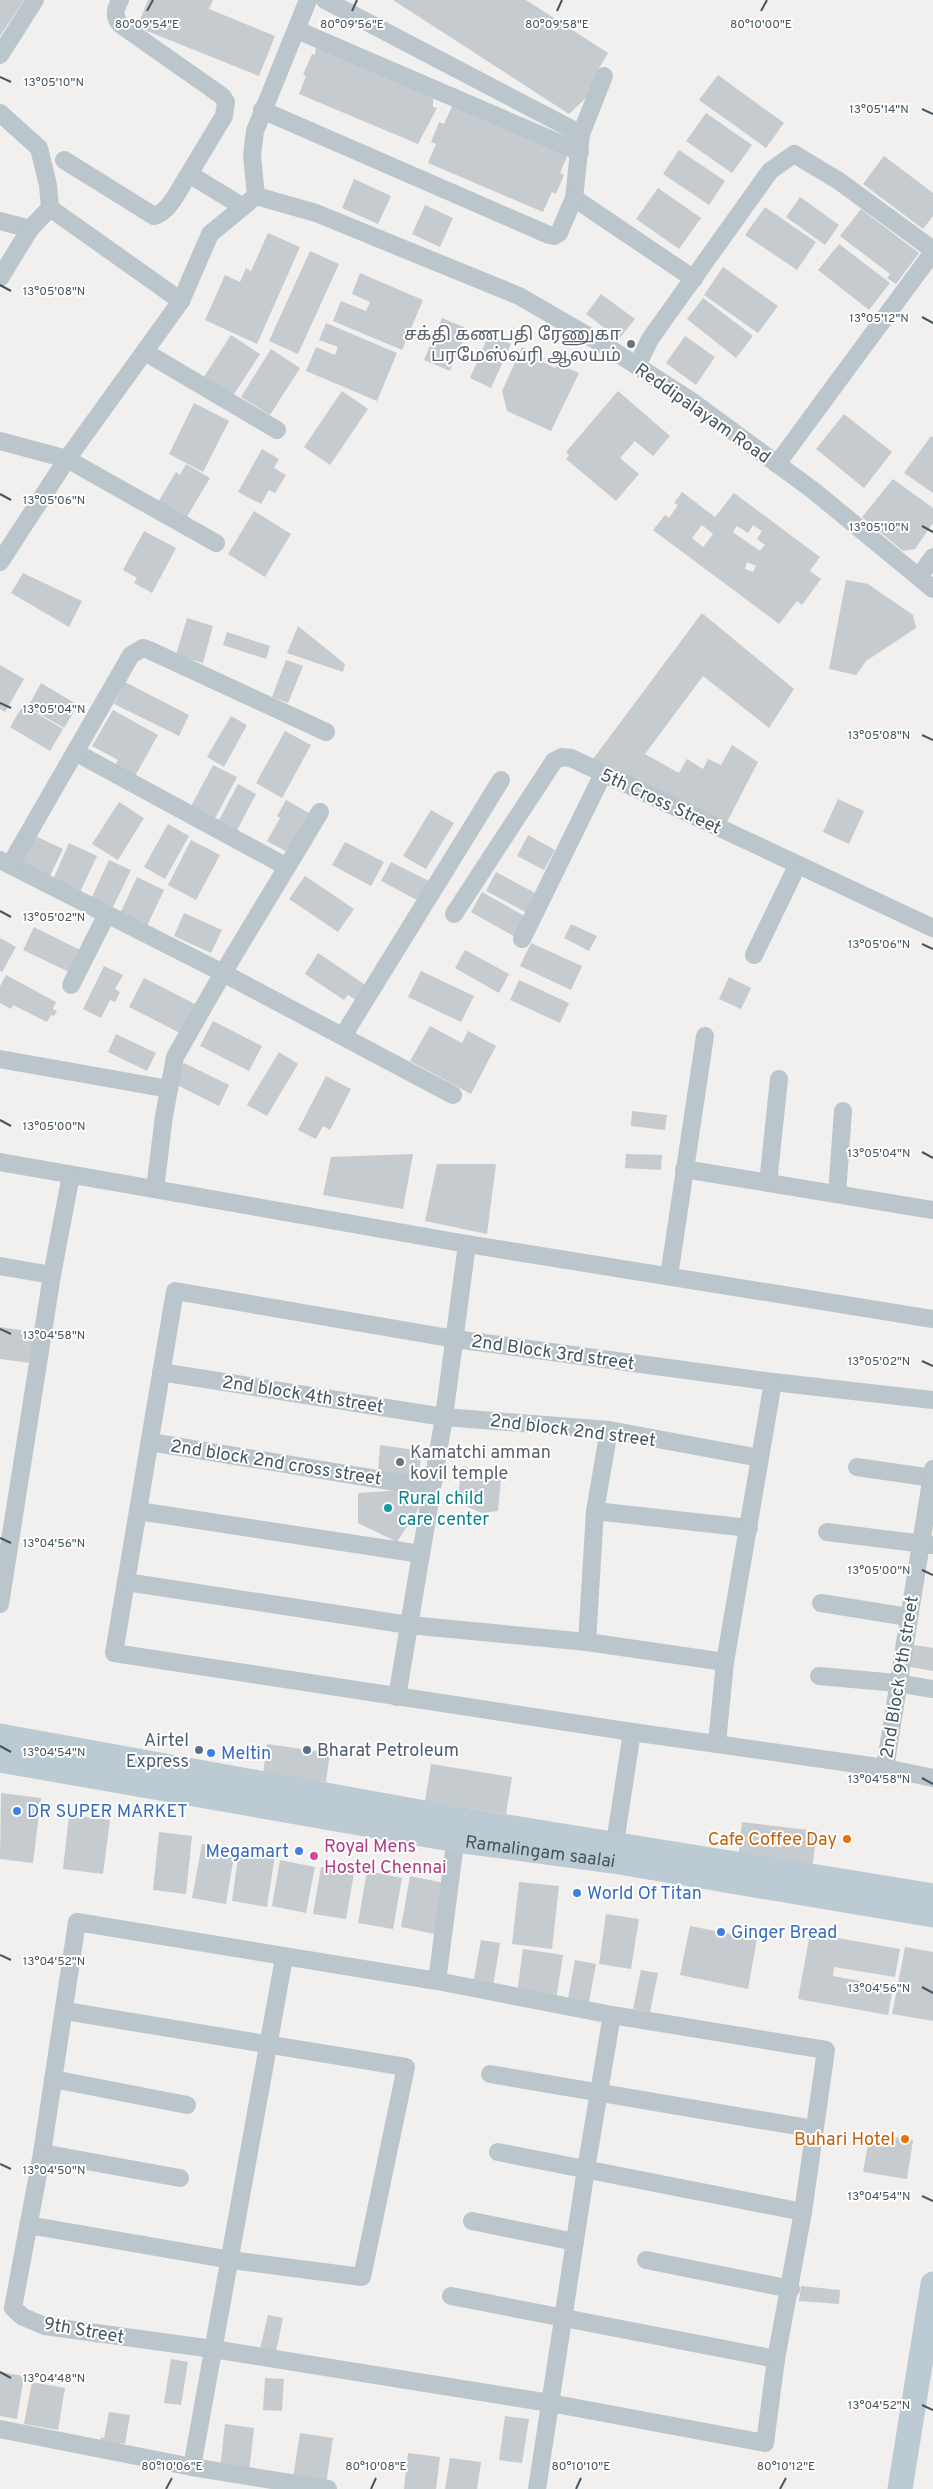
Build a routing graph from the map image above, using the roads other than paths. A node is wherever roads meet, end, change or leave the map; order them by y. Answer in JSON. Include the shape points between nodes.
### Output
{"nodes":[{"id":1,"x":35,"y":0,"type":"edge"},
{"id":2,"x":120,"y":0,"type":"edge"},
{"id":3,"x":308,"y":0,"type":"edge"},
{"id":4,"x":325,"y":0,"type":"edge"},
{"id":5,"x":297,"y":30,"type":"junction"},
{"id":6,"x":0,"y":55,"type":"edge"},
{"id":7,"x":604,"y":76,"type":"dead end"},
{"id":8,"x":262,"y":110,"type":"junction"},
{"id":9,"x":0,"y":113,"type":"edge"},
{"id":10,"x":581,"y":143,"type":"junction"},
{"id":11,"x":64,"y":160,"type":"dead end"},
{"id":12,"x":189,"y":174,"type":"junction"},
{"id":13,"x":574,"y":198,"type":"junction"},
{"id":14,"x":250,"y":202,"type":"junction"},
{"id":15,"x":50,"y":208,"type":"junction"},
{"id":16,"x":0,"y":221,"type":"edge"},
{"id":17,"x":30,"y":230,"type":"junction"},
{"id":18,"x":933,"y":251,"type":"edge"},
{"id":19,"x":0,"y":278,"type":"edge"},
{"id":20,"x":694,"y":279,"type":"junction"},
{"id":21,"x":181,"y":301,"type":"junction"},
{"id":22,"x":144,"y":352,"type":"junction"},
{"id":23,"x":637,"y":366,"type":"junction"},
{"id":24,"x":277,"y":430,"type":"dead end"},
{"id":25,"x":0,"y":441,"type":"edge"},
{"id":26,"x":67,"y":459,"type":"junction"},
{"id":27,"x":777,"y":464,"type":"junction"},
{"id":28,"x":216,"y":543,"type":"dead end"},
{"id":29,"x":933,"y":557,"type":"edge"},
{"id":30,"x":0,"y":562,"type":"edge"},
{"id":31,"x":919,"y":577,"type":"junction"},
{"id":32,"x":933,"y":589,"type":"edge"},
{"id":33,"x":326,"y":732,"type":"dead end"},
{"id":34,"x":75,"y":752,"type":"junction"},
{"id":35,"x":603,"y":774,"type":"junction"},
{"id":36,"x":501,"y":780,"type":"dead end"},
{"id":37,"x":320,"y":812,"type":"dead end"},
{"id":38,"x":5,"y":862,"type":"edge"},
{"id":39,"x":798,"y":866,"type":"junction"},
{"id":40,"x":287,"y":867,"type":"junction"},
{"id":41,"x":107,"y":914,"type":"junction"},
{"id":42,"x":454,"y":914,"type":"dead end"},
{"id":43,"x":933,"y":928,"type":"edge"},
{"id":44,"x":522,"y":939,"type":"dead end"},
{"id":45,"x":754,"y":955,"type":"dead end"},
{"id":46,"x":223,"y":973,"type":"junction"},
{"id":47,"x":71,"y":985,"type":"dead end"},
{"id":48,"x":343,"y":1036,"type":"junction"},
{"id":49,"x":705,"y":1036,"type":"dead end"},
{"id":50,"x":0,"y":1059,"type":"edge"},
{"id":51,"x":779,"y":1079,"type":"dead end"},
{"id":52,"x":169,"y":1089,"type":"junction"},
{"id":53,"x":453,"y":1095,"type":"dead end"},
{"id":54,"x":843,"y":1110,"type":"dead end"},
{"id":55,"x":0,"y":1162,"type":"edge"},
{"id":56,"x":684,"y":1169,"type":"junction"},
{"id":57,"x":71,"y":1175,"type":"junction"},
{"id":58,"x":768,"y":1183,"type":"junction"},
{"id":59,"x":155,"y":1189,"type":"junction"},
{"id":60,"x":837,"y":1194,"type":"junction"},
{"id":61,"x":933,"y":1210,"type":"edge"},
{"id":62,"x":467,"y":1244,"type":"junction"},
{"id":63,"x":0,"y":1266,"type":"edge"},
{"id":64,"x":52,"y":1275,"type":"junction"},
{"id":65,"x":669,"y":1276,"type":"junction"},
{"id":66,"x":933,"y":1319,"type":"edge"},
{"id":67,"x":454,"y":1339,"type":"junction"},
{"id":68,"x":161,"y":1372,"type":"junction"},
{"id":69,"x":773,"y":1382,"type":"junction"},
{"id":70,"x":933,"y":1400,"type":"edge"},
{"id":71,"x":444,"y":1416,"type":"junction"},
{"id":72,"x":609,"y":1430,"type":"junction"},
{"id":73,"x":150,"y":1442,"type":"junction"},
{"id":74,"x":760,"y":1458,"type":"junction"},
{"id":75,"x":857,"y":1467,"type":"dead end"},
{"id":76,"x":932,"y":1475,"type":"edge"},
{"id":77,"x":432,"y":1488,"type":"junction"},
{"id":78,"x":594,"y":1510,"type":"junction"},
{"id":79,"x":138,"y":1511,"type":"junction"},
{"id":80,"x":749,"y":1528,"type":"junction"},
{"id":81,"x":826,"y":1532,"type":"dead end"},
{"id":82,"x":5,"y":1542,"type":"edge"},
{"id":83,"x":926,"y":1543,"type":"edge"},
{"id":84,"x":421,"y":1554,"type":"junction"},
{"id":85,"x":126,"y":1582,"type":"junction"},
{"id":86,"x":822,"y":1603,"type":"dead end"},
{"id":87,"x":0,"y":1604,"type":"edge"},
{"id":88,"x":908,"y":1617,"type":"junction"},
{"id":89,"x":409,"y":1625,"type":"junction"},
{"id":90,"x":587,"y":1642,"type":"junction"},
{"id":91,"x":725,"y":1662,"type":"junction"},
{"id":92,"x":819,"y":1676,"type":"dead end"},
{"id":93,"x":897,"y":1683,"type":"junction"},
{"id":94,"x":933,"y":1689,"type":"edge"},
{"id":95,"x":397,"y":1696,"type":"junction"},
{"id":96,"x":632,"y":1732,"type":"junction"},
{"id":97,"x":0,"y":1736,"type":"edge"},
{"id":98,"x":717,"y":1742,"type":"junction"},
{"id":99,"x":0,"y":1760,"type":"edge"},
{"id":100,"x":885,"y":1768,"type":"junction"},
{"id":101,"x":933,"y":1778,"type":"edge"},
{"id":102,"x":302,"y":1803,"type":"junction"},
{"id":103,"x":457,"y":1829,"type":"junction"},
{"id":104,"x":614,"y":1852,"type":"junction"},
{"id":105,"x":933,"y":1896,"type":"edge"},
{"id":106,"x":933,"y":1915,"type":"edge"},
{"id":107,"x":284,"y":1958,"type":"junction"},
{"id":108,"x":437,"y":1981,"type":"junction"},
{"id":109,"x":65,"y":2011,"type":"junction"},
{"id":110,"x":612,"y":2016,"type":"junction"},
{"id":111,"x":269,"y":2044,"type":"junction"},
{"id":112,"x":490,"y":2074,"type":"dead end"},
{"id":113,"x":53,"y":2079,"type":"junction"},
{"id":114,"x":600,"y":2092,"type":"junction"},
{"id":115,"x":186,"y":2105,"type":"dead end"},
{"id":116,"x":814,"y":2129,"type":"junction"},
{"id":117,"x":498,"y":2152,"type":"dead end"},
{"id":118,"x":42,"y":2153,"type":"junction"},
{"id":119,"x":586,"y":2169,"type":"junction"},
{"id":120,"x":180,"y":2178,"type":"dead end"},
{"id":121,"x":804,"y":2212,"type":"junction"},
{"id":122,"x":472,"y":2221,"type":"dead end"},
{"id":123,"x":28,"y":2225,"type":"junction"},
{"id":124,"x":575,"y":2242,"type":"junction"},
{"id":125,"x":231,"y":2260,"type":"junction"},
{"id":126,"x":646,"y":2260,"type":"dead end"},
{"id":127,"x":933,"y":2284,"type":"edge"},
{"id":128,"x":791,"y":2289,"type":"junction"},
{"id":129,"x":451,"y":2296,"type":"dead end"},
{"id":130,"x":563,"y":2318,"type":"junction"},
{"id":131,"x":213,"y":2350,"type":"junction"},
{"id":132,"x":776,"y":2359,"type":"junction"},
{"id":133,"x":550,"y":2403,"type":"junction"},
{"id":134,"x":0,"y":2429,"type":"edge"},
{"id":135,"x":192,"y":2467,"type":"junction"},
{"id":136,"x":328,"y":2489,"type":"edge"},
{"id":137,"x":537,"y":2489,"type":"edge"},
{"id":138,"x":900,"y":2489,"type":"edge"}],
"edges":[{"from":1,"to":6,"type":"street"},
{"from":2,"to":12,"type":"street","via":[[116,21],[226,102],[224,116]]},
{"from":3,"to":5,"type":"street"},
{"from":4,"to":10,"type":"street"},
{"from":5,"to":8,"type":"street"},
{"from":5,"to":10,"type":"street"},
{"from":7,"to":10,"type":"street"},
{"from":8,"to":13,"type":"street","via":[[548,235],[559,233]]},
{"from":8,"to":14,"type":"street","via":[[255,131]]},
{"from":9,"to":15,"type":"street","via":[[39,148]]},
{"from":10,"to":13,"type":"street"},
{"from":11,"to":12,"type":"street","via":[[154,216],[162,214]]},
{"from":12,"to":14,"type":"street","name":"Reddipalayam Road"},
{"from":13,"to":20,"type":"street"},
{"from":14,"to":21,"type":"street","via":[[210,234]]},
{"from":14,"to":23,"type":"street","name":"Reddipalayam Road","via":[[316,213],[519,296]]},
{"from":15,"to":17,"type":"street"},
{"from":15,"to":21,"type":"street"},
{"from":16,"to":17,"type":"street"},
{"from":17,"to":19,"type":"street"},
{"from":18,"to":20,"type":"street","via":[[839,181],[794,154],[770,171]]},
{"from":18,"to":27,"type":"street"},
{"from":20,"to":23,"type":"street","via":[[650,339]]},
{"from":21,"to":22,"type":"street"},
{"from":22,"to":24,"type":"street"},
{"from":22,"to":26,"type":"street"},
{"from":23,"to":27,"type":"street","name":"Reddipalayam Road","via":[[690,400]]},
{"from":25,"to":26,"type":"street"},
{"from":26,"to":28,"type":"street"},
{"from":26,"to":30,"type":"street"},
{"from":27,"to":31,"type":"street","name":"Reddipalayam Road"},
{"from":29,"to":31,"type":"street"},
{"from":31,"to":32,"type":"street","name":"Reddipalayam Road"},
{"from":33,"to":34,"type":"street","via":[[144,648],[132,655]]},
{"from":34,"to":38,"type":"street"},
{"from":34,"to":40,"type":"street"},
{"from":35,"to":39,"type":"street","name":"5th Cross Street"},
{"from":35,"to":42,"type":"street","name":"5th Cross Street","via":[[571,758],[562,757],[554,762]]},
{"from":35,"to":44,"type":"street"},
{"from":36,"to":48,"type":"street"},
{"from":37,"to":40,"type":"street"},
{"from":38,"to":41,"type":"street"},
{"from":39,"to":43,"type":"street","name":"5th Cross Street"},
{"from":39,"to":45,"type":"street"},
{"from":40,"to":46,"type":"street"},
{"from":41,"to":46,"type":"street"},
{"from":41,"to":47,"type":"street"},
{"from":46,"to":48,"type":"street"},
{"from":46,"to":52,"type":"street","via":[[176,1058]]},
{"from":48,"to":53,"type":"street"},
{"from":49,"to":56,"type":"street"},
{"from":50,"to":52,"type":"street"},
{"from":51,"to":58,"type":"street"},
{"from":52,"to":59,"type":"street"},
{"from":54,"to":60,"type":"street"},
{"from":55,"to":57,"type":"street"},
{"from":56,"to":58,"type":"street"},
{"from":56,"to":65,"type":"street"},
{"from":57,"to":59,"type":"street"},
{"from":57,"to":64,"type":"street"},
{"from":58,"to":60,"type":"street"},
{"from":59,"to":62,"type":"street"},
{"from":60,"to":61,"type":"street"},
{"from":62,"to":65,"type":"street"},
{"from":62,"to":67,"type":"street"},
{"from":63,"to":64,"type":"street"},
{"from":64,"to":82,"type":"street"},
{"from":65,"to":66,"type":"street"},
{"from":67,"to":68,"type":"street","name":"2nd Block 3rd street","via":[[175,1291]]},
{"from":67,"to":69,"type":"street","name":"2nd Block 3rd street"},
{"from":67,"to":71,"type":"street"},
{"from":68,"to":71,"type":"street","name":"2nd block 4th street"},
{"from":68,"to":73,"type":"street"},
{"from":69,"to":70,"type":"street","name":"2nd Block 3rd street"},
{"from":69,"to":74,"type":"street"},
{"from":71,"to":72,"type":"street","name":"2nd block 2nd street"},
{"from":71,"to":77,"type":"street"},
{"from":72,"to":74,"type":"street","name":"2nd block 2nd street"},
{"from":72,"to":78,"type":"street"},
{"from":73,"to":77,"type":"street","name":"2nd block 2nd cross street"},
{"from":73,"to":79,"type":"street"},
{"from":74,"to":80,"type":"street"},
{"from":75,"to":76,"type":"street"},
{"from":76,"to":83,"type":"street","name":"2nd Block 9th street"},
{"from":77,"to":84,"type":"street"},
{"from":78,"to":80,"type":"street"},
{"from":78,"to":90,"type":"street"},
{"from":79,"to":84,"type":"street"},
{"from":79,"to":85,"type":"street"},
{"from":80,"to":91,"type":"street"},
{"from":81,"to":83,"type":"street"},
{"from":82,"to":87,"type":"street"},
{"from":83,"to":88,"type":"street","name":"2nd Block 9th street"},
{"from":84,"to":89,"type":"street"},
{"from":85,"to":89,"type":"street"},
{"from":85,"to":95,"type":"street","via":[[114,1654]]},
{"from":86,"to":88,"type":"street"},
{"from":88,"to":93,"type":"street","name":"2nd Block 9th street"},
{"from":89,"to":90,"type":"street"},
{"from":89,"to":95,"type":"street"},
{"from":90,"to":91,"type":"street"},
{"from":91,"to":98,"type":"street"},
{"from":92,"to":93,"type":"street"},
{"from":93,"to":94,"type":"street"},
{"from":93,"to":100,"type":"street","name":"2nd Block 9th street"},
{"from":95,"to":96,"type":"street"},
{"from":96,"to":98,"type":"street"},
{"from":96,"to":104,"type":"street"},
{"from":97,"to":102,"type":"main road"},
{"from":98,"to":100,"type":"street"},
{"from":99,"to":102,"type":"main road"},
{"from":100,"to":101,"type":"street"},
{"from":102,"to":103,"type":"main road"},
{"from":103,"to":104,"type":"main road"},
{"from":103,"to":108,"type":"street"},
{"from":104,"to":105,"type":"main road"},
{"from":104,"to":106,"type":"main road","name":"Ramalingam saalai"},
{"from":107,"to":108,"type":"street"},
{"from":107,"to":109,"type":"street","via":[[77,1922]]},
{"from":107,"to":111,"type":"street"},
{"from":108,"to":110,"type":"street"},
{"from":109,"to":111,"type":"street"},
{"from":109,"to":113,"type":"street"},
{"from":110,"to":114,"type":"street"},
{"from":110,"to":116,"type":"street","via":[[826,2050]]},
{"from":111,"to":125,"type":"street"},
{"from":111,"to":125,"type":"street","via":[[406,2066],[362,2277]]},
{"from":112,"to":114,"type":"street"},
{"from":113,"to":115,"type":"street"},
{"from":113,"to":118,"type":"street"},
{"from":114,"to":116,"type":"street"},
{"from":114,"to":119,"type":"street"},
{"from":116,"to":121,"type":"street"},
{"from":117,"to":119,"type":"street"},
{"from":118,"to":120,"type":"street"},
{"from":118,"to":123,"type":"street"},
{"from":119,"to":121,"type":"street"},
{"from":119,"to":124,"type":"street"},
{"from":121,"to":128,"type":"street"},
{"from":122,"to":124,"type":"street"},
{"from":123,"to":125,"type":"street"},
{"from":123,"to":131,"type":"street","name":"9th Street","via":[[13,2308],[23,2317],[45,2326]]},
{"from":124,"to":130,"type":"street"},
{"from":125,"to":131,"type":"street"},
{"from":126,"to":128,"type":"street"},
{"from":127,"to":138,"type":"main road"},
{"from":128,"to":132,"type":"street"},
{"from":129,"to":130,"type":"street"},
{"from":130,"to":132,"type":"street"},
{"from":130,"to":133,"type":"street"},
{"from":131,"to":133,"type":"street"},
{"from":131,"to":135,"type":"street"},
{"from":132,"to":133,"type":"street","via":[[765,2443]]},
{"from":133,"to":137,"type":"street"},
{"from":134,"to":135,"type":"street"},
{"from":135,"to":136,"type":"street"}]}
